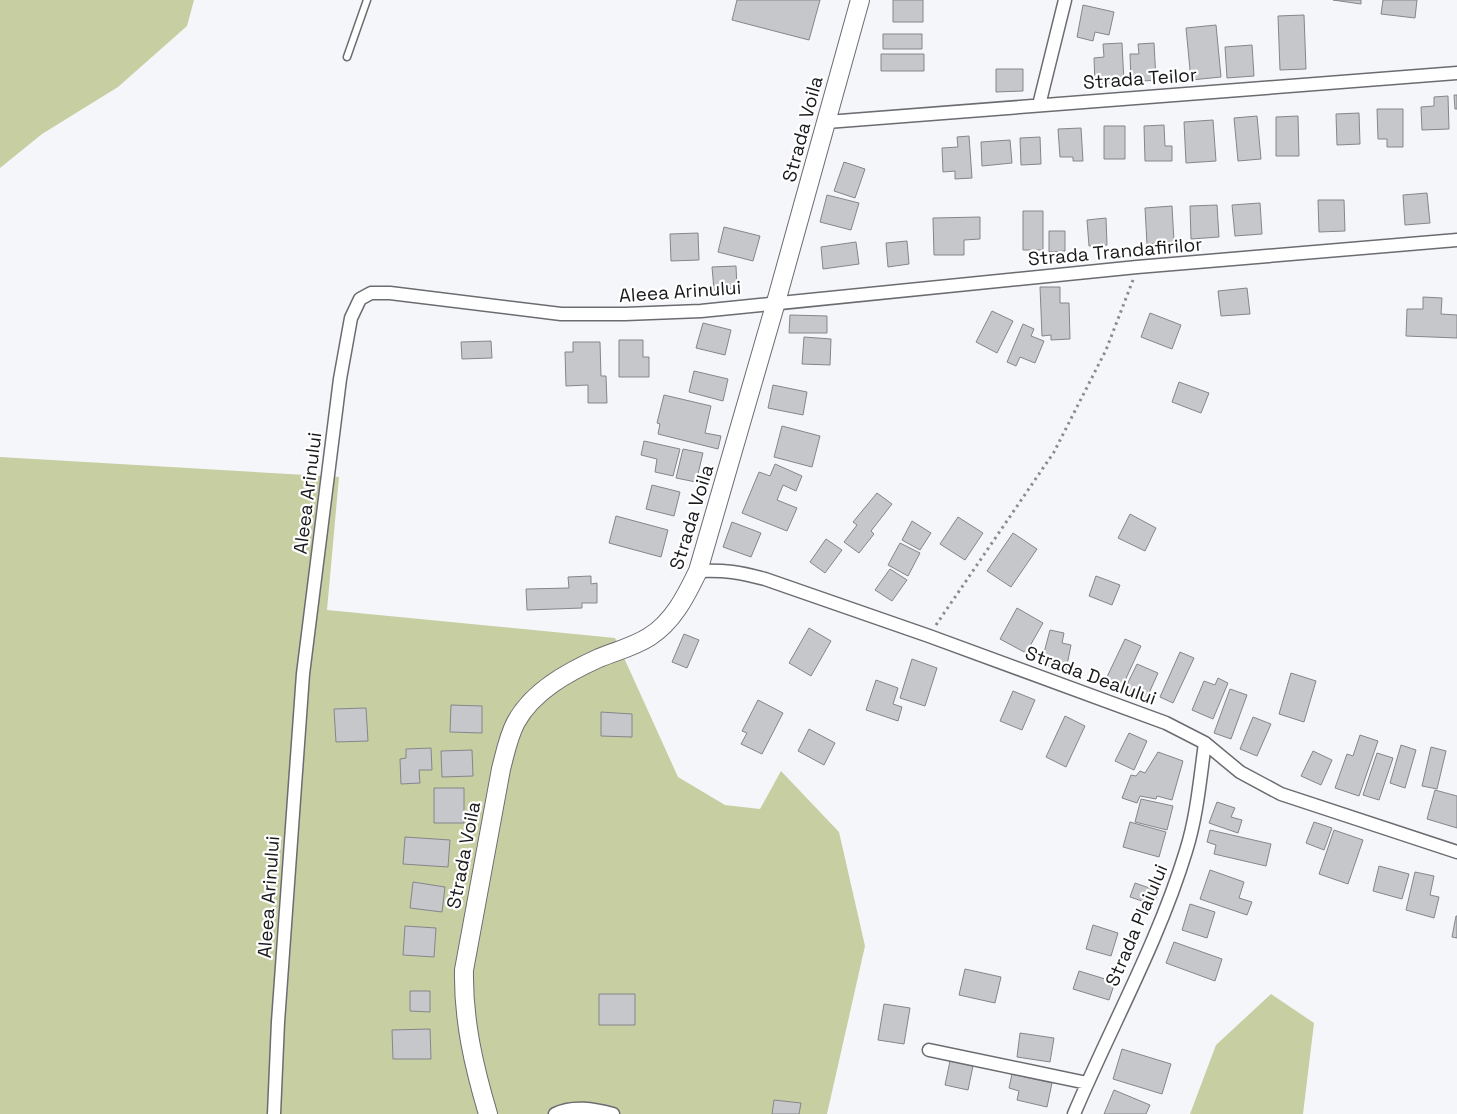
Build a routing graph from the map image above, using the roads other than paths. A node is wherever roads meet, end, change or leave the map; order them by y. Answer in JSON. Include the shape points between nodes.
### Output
{"nodes":[{"id":1,"x":367,"y":0,"type":"edge"},
{"id":2,"x":860,"y":0,"type":"edge"},
{"id":3,"x":1065,"y":0,"type":"edge"},
{"id":4,"x":347,"y":57,"type":"dead end"},
{"id":5,"x":1457,"y":74,"type":"edge"},
{"id":6,"x":1039,"y":105,"type":"junction"},
{"id":7,"x":827,"y":122,"type":"junction"},
{"id":8,"x":1457,"y":240,"type":"edge"},
{"id":9,"x":776,"y":302,"type":"junction"},
{"id":10,"x":698,"y":571,"type":"junction"},
{"id":11,"x":1205,"y":743,"type":"junction"},
{"id":12,"x":1457,"y":852,"type":"edge"},
{"id":13,"x":930,"y":1050,"type":"dead end"},
{"id":14,"x":1087,"y":1083,"type":"junction"},
{"id":15,"x":274,"y":1114,"type":"edge"},
{"id":16,"x":488,"y":1114,"type":"edge"},
{"id":17,"x":555,"y":1114,"type":"edge"},
{"id":18,"x":613,"y":1114,"type":"edge"},
{"id":19,"x":1074,"y":1114,"type":"edge"}],
"edges":[{"from":1,"to":4,"type":"lane"},
{"from":2,"to":7,"type":"main road","name":"Strada Voila"},
{"from":3,"to":6,"type":"street"},
{"from":5,"to":6,"type":"street","name":"Strada Teilor"},
{"from":6,"to":7,"type":"street","name":"Strada Teilor"},
{"from":7,"to":9,"type":"main road","name":"Strada Voila"},
{"from":8,"to":9,"type":"street","name":"Strada Trandafirilor"},
{"from":9,"to":10,"type":"main road","name":"Strada Voila"},
{"from":9,"to":15,"type":"street","name":"Aleea Arinului","via":[[701,310],[560,314],[390,292],[371,293],[360,299],[351,318],[340,379],[303,674]]},
{"from":10,"to":11,"type":"street","name":"Strada Dealului","via":[[740,572],[765,579],[1166,723]]},
{"from":10,"to":16,"type":"main road","name":"Strada Voila","via":[[682,602],[663,626],[643,640],[577,668],[555,682],[535,698],[516,722],[501,769],[464,970],[463,997],[468,1029]]},
{"from":11,"to":12,"type":"street","name":"Strada Dealului","via":[[1240,772],[1281,794]]},
{"from":11,"to":14,"type":"street","name":"Strada Plaiului","via":[[1197,804],[1186,851],[1152,944]]},
{"from":13,"to":14,"type":"street"},
{"from":14,"to":19,"type":"street","name":"Strada Plaiului"},
{"from":17,"to":18,"type":"street","via":[[585,1108]]}]}
